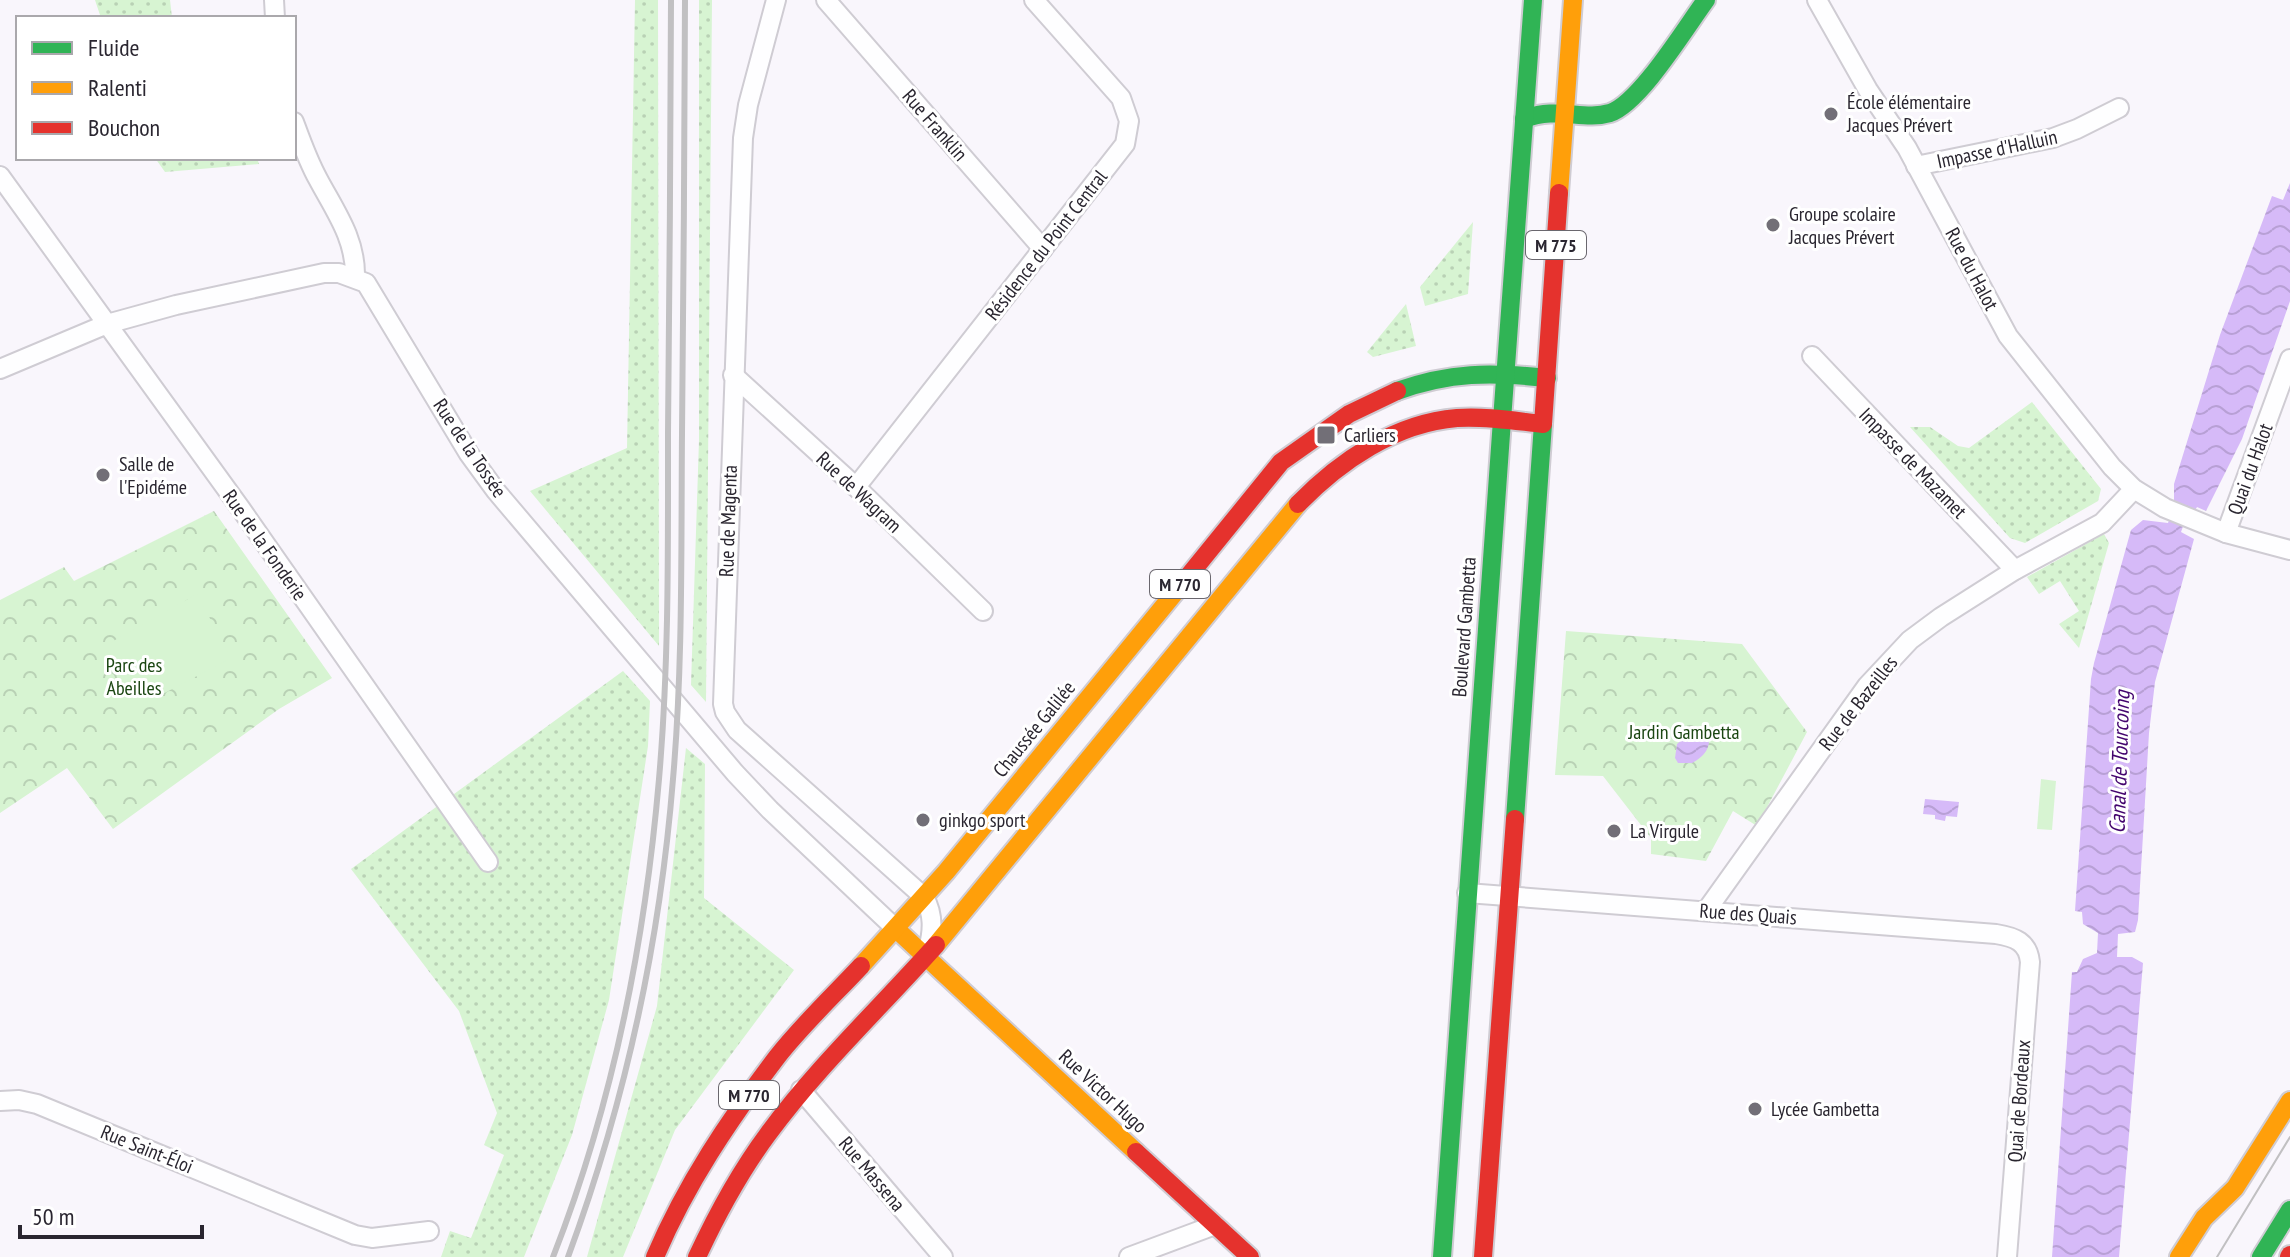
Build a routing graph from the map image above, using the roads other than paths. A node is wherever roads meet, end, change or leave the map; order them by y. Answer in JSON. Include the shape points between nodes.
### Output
{"nodes":[{"id":1,"x":776,"y":0,"type":"edge"},
{"id":2,"x":826,"y":0,"type":"edge"},
{"id":3,"x":1034,"y":0,"type":"edge"},
{"id":4,"x":1533,"y":0,"type":"edge"},
{"id":5,"x":1573,"y":0,"type":"edge"},
{"id":6,"x":1706,"y":0,"type":"edge"},
{"id":7,"x":1817,"y":0,"type":"edge"},
{"id":8,"x":2119,"y":108,"type":"dead end"},
{"id":9,"x":1565,"y":112,"type":"junction"},
{"id":10,"x":1524,"y":119,"type":"junction"},
{"id":11,"x":296,"y":127,"type":"edge"},
{"id":12,"x":1916,"y":166,"type":"junction"},
{"id":13,"x":0,"y":176,"type":"edge"},
{"id":14,"x":1043,"y":249,"type":"junction"},
{"id":15,"x":355,"y":277,"type":"junction"},
{"id":16,"x":107,"y":324,"type":"junction"},
{"id":17,"x":1812,"y":356,"type":"dead end"},
{"id":18,"x":2290,"y":359,"type":"edge"},
{"id":19,"x":0,"y":369,"type":"edge"},
{"id":20,"x":1505,"y":374,"type":"junction"},
{"id":21,"x":733,"y":375,"type":"junction"},
{"id":22,"x":1547,"y":378,"type":"junction"},
{"id":23,"x":1502,"y":420,"type":"junction"},
{"id":24,"x":1543,"y":424,"type":"junction"},
{"id":25,"x":856,"y":487,"type":"junction"},
{"id":26,"x":2134,"y":489,"type":"junction"},
{"id":27,"x":2226,"y":533,"type":"junction"},
{"id":28,"x":2290,"y":550,"type":"edge"},
{"id":29,"x":2015,"y":570,"type":"junction"},
{"id":30,"x":983,"y":611,"type":"dead end"},
{"id":31,"x":488,"y":862,"type":"dead end"},
{"id":32,"x":1467,"y":893,"type":"junction"},
{"id":33,"x":924,"y":897,"type":"junction"},
{"id":34,"x":1508,"y":897,"type":"junction"},
{"id":35,"x":1706,"y":911,"type":"junction"},
{"id":36,"x":896,"y":929,"type":"junction"},
{"id":37,"x":2025,"y":946,"type":"joint"},
{"id":38,"x":926,"y":956,"type":"junction"},
{"id":39,"x":801,"y":1090,"type":"junction"},
{"id":40,"x":0,"y":1101,"type":"edge"},
{"id":41,"x":2290,"y":1101,"type":"edge"},
{"id":42,"x":2290,"y":1210,"type":"edge"},
{"id":43,"x":1215,"y":1225,"type":"junction"},
{"id":44,"x":429,"y":1231,"type":"dead end"},
{"id":45,"x":655,"y":1257,"type":"edge"},
{"id":46,"x":697,"y":1257,"type":"edge"},
{"id":47,"x":943,"y":1257,"type":"edge"},
{"id":48,"x":1129,"y":1257,"type":"edge"},
{"id":49,"x":1250,"y":1257,"type":"edge"},
{"id":50,"x":1442,"y":1257,"type":"edge"},
{"id":51,"x":1483,"y":1257,"type":"edge"},
{"id":52,"x":2007,"y":1257,"type":"edge"},
{"id":53,"x":2179,"y":1257,"type":"edge"},
{"id":54,"x":2261,"y":1257,"type":"edge"}],
"edges":[{"from":1,"to":21,"type":"street","name":"Rue de Magenta","via":[[743,138]]},
{"from":2,"to":14,"type":"street","name":"Rue Franklin"},
{"from":3,"to":14,"type":"street","name":"Résidence du Point Central","via":[[1121,98],[1129,121],[1119,153]]},
{"from":4,"to":10,"type":"main road","name":"Boulevard Gambetta","number":"M 775"},
{"from":5,"to":9,"type":"main road","number":"M 775"},
{"from":6,"to":9,"type":"main road","via":[[1625,106],[1606,113]]},
{"from":7,"to":12,"type":"street","name":"Rue du Halot"},
{"from":8,"to":12,"type":"street","name":"Impasse d'Halluin","via":[[2053,138]]},
{"from":9,"to":10,"type":"main road","via":[[1540,112]]},
{"from":9,"to":22,"type":"main road","number":"M 775"},
{"from":10,"to":20,"type":"main road","name":"Boulevard Gambetta","number":"M 775"},
{"from":11,"to":15,"type":"street","via":[[348,236]]},
{"from":12,"to":26,"type":"street","name":"Rue du Halot","via":[[2008,336]]},
{"from":13,"to":16,"type":"street"},
{"from":14,"to":25,"type":"street","name":"Résidence du Point Central"},
{"from":15,"to":16,"type":"street","via":[[324,273]]},
{"from":15,"to":36,"type":"street","name":"Rue de la Tossée","via":[[376,296],[496,491],[735,773]]},
{"from":16,"to":19,"type":"street"},
{"from":16,"to":31,"type":"street","name":"Rue de la Fonderie"},
{"from":17,"to":29,"type":"street","name":"Impasse de Mazamet"},
{"from":18,"to":27,"type":"street","name":"Quai du Halot"},
{"from":20,"to":22,"type":"main road","name":"Chaussée Galilée","number":"M 770"},
{"from":20,"to":23,"type":"main road","name":"Boulevard Gambetta","number":"M 775"},
{"from":20,"to":33,"type":"main road","name":"Chaussée Galilée","number":"M 770","via":[[1458,375],[1385,396],[1324,428],[1281,462]]},
{"from":21,"to":25,"type":"street","name":"Rue de Wagram"},
{"from":21,"to":33,"type":"street","name":"Rue de Magenta","via":[[725,712],[737,730]]},
{"from":22,"to":24,"type":"main road","number":"M 775"},
{"from":23,"to":24,"type":"main road","number":"M 770"},
{"from":23,"to":32,"type":"main road","name":"Boulevard Gambetta","number":"M 775"},
{"from":23,"to":38,"type":"main road","number":"M 770","via":[[1454,418],[1413,429],[1332,472],[1270,539]]},
{"from":24,"to":34,"type":"main road","number":"M 775"},
{"from":25,"to":30,"type":"street","name":"Rue de Wagram"},
{"from":26,"to":27,"type":"street","name":"Rue du Halot"},
{"from":26,"to":29,"type":"street","name":"Rue de Bazeilles","via":[[2102,523]]},
{"from":27,"to":28,"type":"street"},
{"from":29,"to":35,"type":"street","name":"Rue de Bazeilles","via":[[1941,617],[1889,660]]},
{"from":32,"to":34,"type":"street","name":"Rue des Quais"},
{"from":32,"to":50,"type":"main road","name":"Boulevard Gambetta","number":"M 775"},
{"from":33,"to":36,"type":"main road","name":"Chaussée Galilée","number":"M 770"},
{"from":33,"to":38,"type":"street","via":[[932,917]]},
{"from":34,"to":35,"type":"street","name":"Rue des Quais"},
{"from":34,"to":51,"type":"main road","number":"M 775"},
{"from":35,"to":37,"type":"street","name":"Rue des Quais","via":[[1996,934]]},
{"from":36,"to":38,"type":"main road","name":"Rue Victor Hugo"},
{"from":36,"to":45,"type":"main road","name":"Chaussée Galilée","number":"M 770","via":[[795,1036],[748,1096],[676,1208]]},
{"from":37,"to":52,"type":"street","name":"Quai de Bordeaux","via":[[2030,962]]},
{"from":38,"to":39,"type":"main road","number":"M 770"},
{"from":38,"to":43,"type":"main road","name":"Rue Victor Hugo"},
{"from":39,"to":46,"type":"main road","number":"M 770","via":[[747,1164]]},
{"from":39,"to":47,"type":"street","name":"Rue Massena"},
{"from":40,"to":44,"type":"street","name":"Rue Saint-Éloi","via":[[37,1104],[355,1235]]},
{"from":41,"to":53,"type":"main road","via":[[2241,1180],[2204,1218]]},
{"from":42,"to":54,"type":"main road"},
{"from":43,"to":48,"type":"street"},
{"from":43,"to":49,"type":"main road","name":"Rue Victor Hugo"}]}
